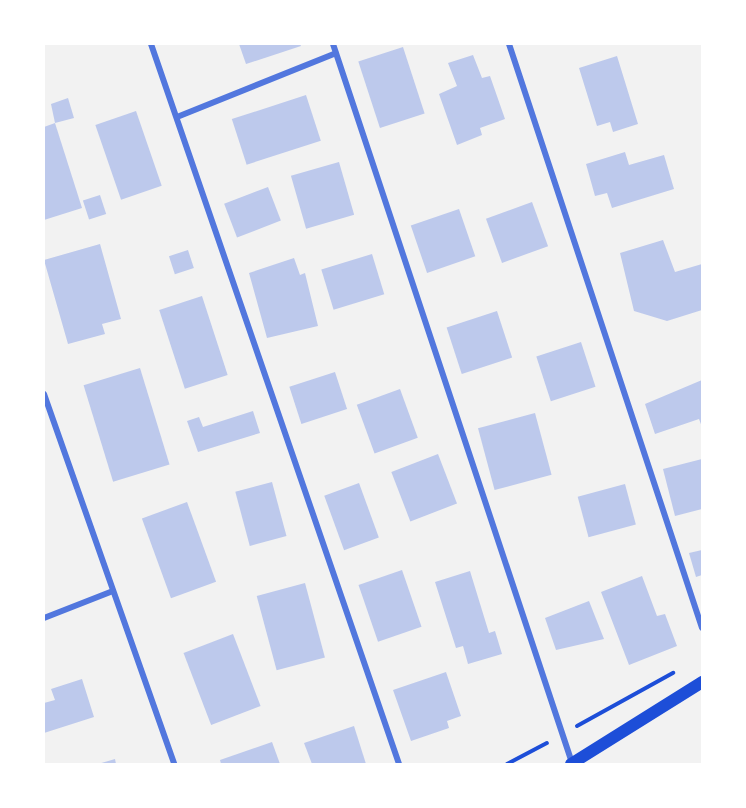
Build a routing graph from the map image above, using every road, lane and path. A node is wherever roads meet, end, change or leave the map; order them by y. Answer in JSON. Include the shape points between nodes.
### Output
{"nodes":[{"id":1,"x":152,"y":44,"type":"edge"},
{"id":2,"x":333,"y":44,"type":"edge"},
{"id":3,"x":509,"y":44,"type":"edge"},
{"id":4,"x":336,"y":53,"type":"junction"},
{"id":5,"x":177,"y":117,"type":"junction"},
{"id":6,"x":44,"y":394,"type":"edge"},
{"id":7,"x":113,"y":591,"type":"junction"},
{"id":8,"x":44,"y":618,"type":"edge"},
{"id":9,"x":702,"y":627,"type":"edge"},
{"id":10,"x":683,"y":668,"type":"dead end"},
{"id":11,"x":702,"y":682,"type":"edge"},
{"id":12,"x":563,"y":734,"type":"junction"},
{"id":13,"x":572,"y":764,"type":"edge"},
{"id":14,"x":174,"y":765,"type":"edge"},
{"id":15,"x":399,"y":765,"type":"edge"},
{"id":16,"x":507,"y":765,"type":"edge"}],
"edges":[{"from":1,"to":5,"type":"street"},
{"from":2,"to":4,"type":"street"},
{"from":3,"to":9,"type":"street"},
{"from":4,"to":5,"type":"street"},
{"from":4,"to":12,"type":"street"},
{"from":5,"to":15,"type":"street"},
{"from":6,"to":7,"type":"street"},
{"from":7,"to":8,"type":"street"},
{"from":7,"to":14,"type":"street"},
{"from":10,"to":12,"type":"path"},
{"from":11,"to":13,"type":"main road"},
{"from":12,"to":13,"type":"street"},
{"from":12,"to":16,"type":"path"}]}
